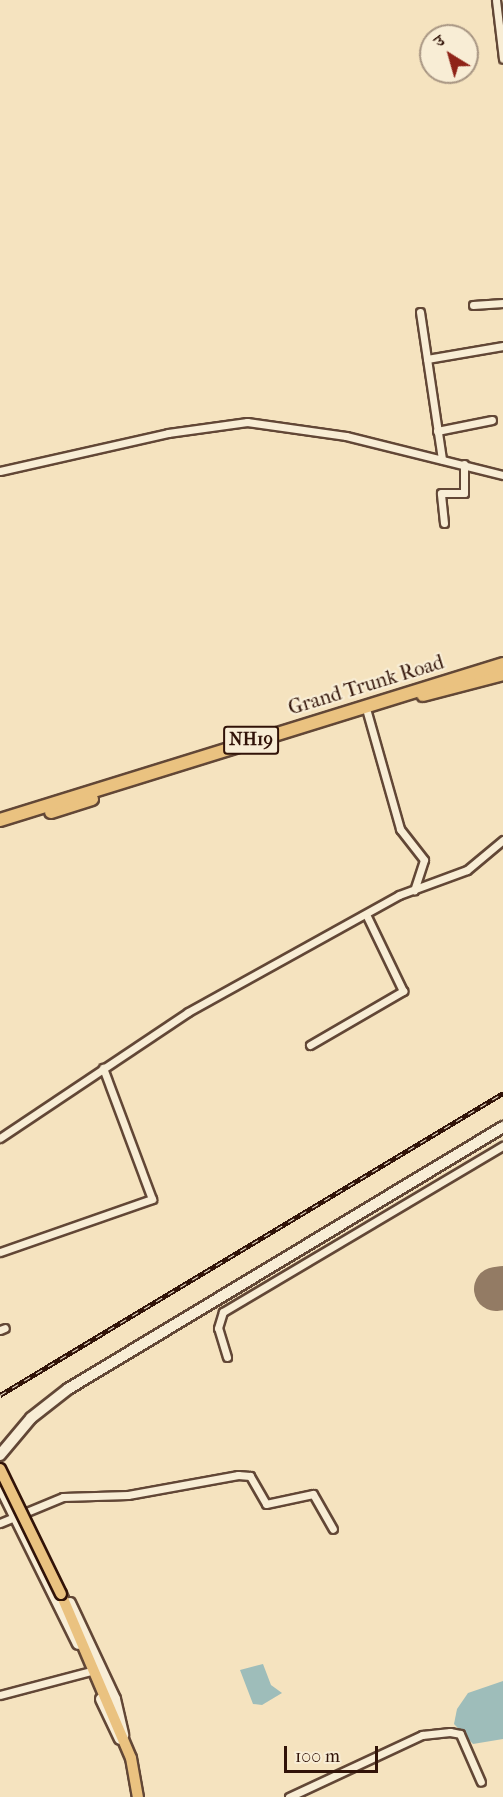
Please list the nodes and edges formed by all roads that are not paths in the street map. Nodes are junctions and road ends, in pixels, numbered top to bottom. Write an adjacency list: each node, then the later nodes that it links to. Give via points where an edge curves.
1 (496, 0): 2 (street)
2 (503, 59)
3 (503, 303): 4 (street)
4 (473, 305)
5 (420, 312): 7 (street)
6 (503, 346): 7 (street)
7 (427, 360): 9 (street)
8 (492, 420): 9 (street)
9 (437, 431): 10 (street)
10 (441, 459): 11 (street); 12 (street, via 346,436 247,422 168,433)
11 (464, 464): 13 (street); 14 (street, via 464,493 441,493)
12 (0, 471)
13 (503, 475)
14 (444, 523)
15 (503, 664): 18 (highway, Grand Trunk Road / NH19)
16 (503, 674): 17 (highway, Grand Trunk Road / NH19)
17 (366, 712): 19 (highway, Grand Trunk Road / NH19); 21 (street, via 402,835 424,860)
18 (0, 820)
19 (0, 828)
20 (503, 840): 21 (street, via 466,870)
21 (414, 890): 22 (street)
22 (366, 914): 23 (street, via 403,991); 24 (street, via 188,1012)
23 (310, 1045)
24 (103, 1068): 26 (street); 28 (street, via 152,1199)
25 (503, 1127): 30 (main road, via 68,1389 31,1418)
26 (0, 1138)
27 (503, 1146): 29 (street, via 223,1312 218,1328)
28 (0, 1252)
29 (227, 1357)
30 (1, 1454): 33 (main road)
31 (0, 1469): 38 (main road, bridge, via 61,1594)
32 (0, 1486): 33 (main road)
33 (19, 1514): 34 (street); 35 (street, via 63,1497 128,1495 238,1475 250,1476 266,1504 313,1494); 36 (main road); 38 (main road, via 111,1691)
34 (0, 1522)
35 (333, 1528)
36 (91, 1671): 37 (street); 38 (main road, via 111,1727)
37 (0, 1695)
38 (123, 1740): 40 (main road)
39 (481, 1782): 41 (street, via 460,1734 450,1732 422,1735)
40 (138, 1797)
41 (290, 1797)

